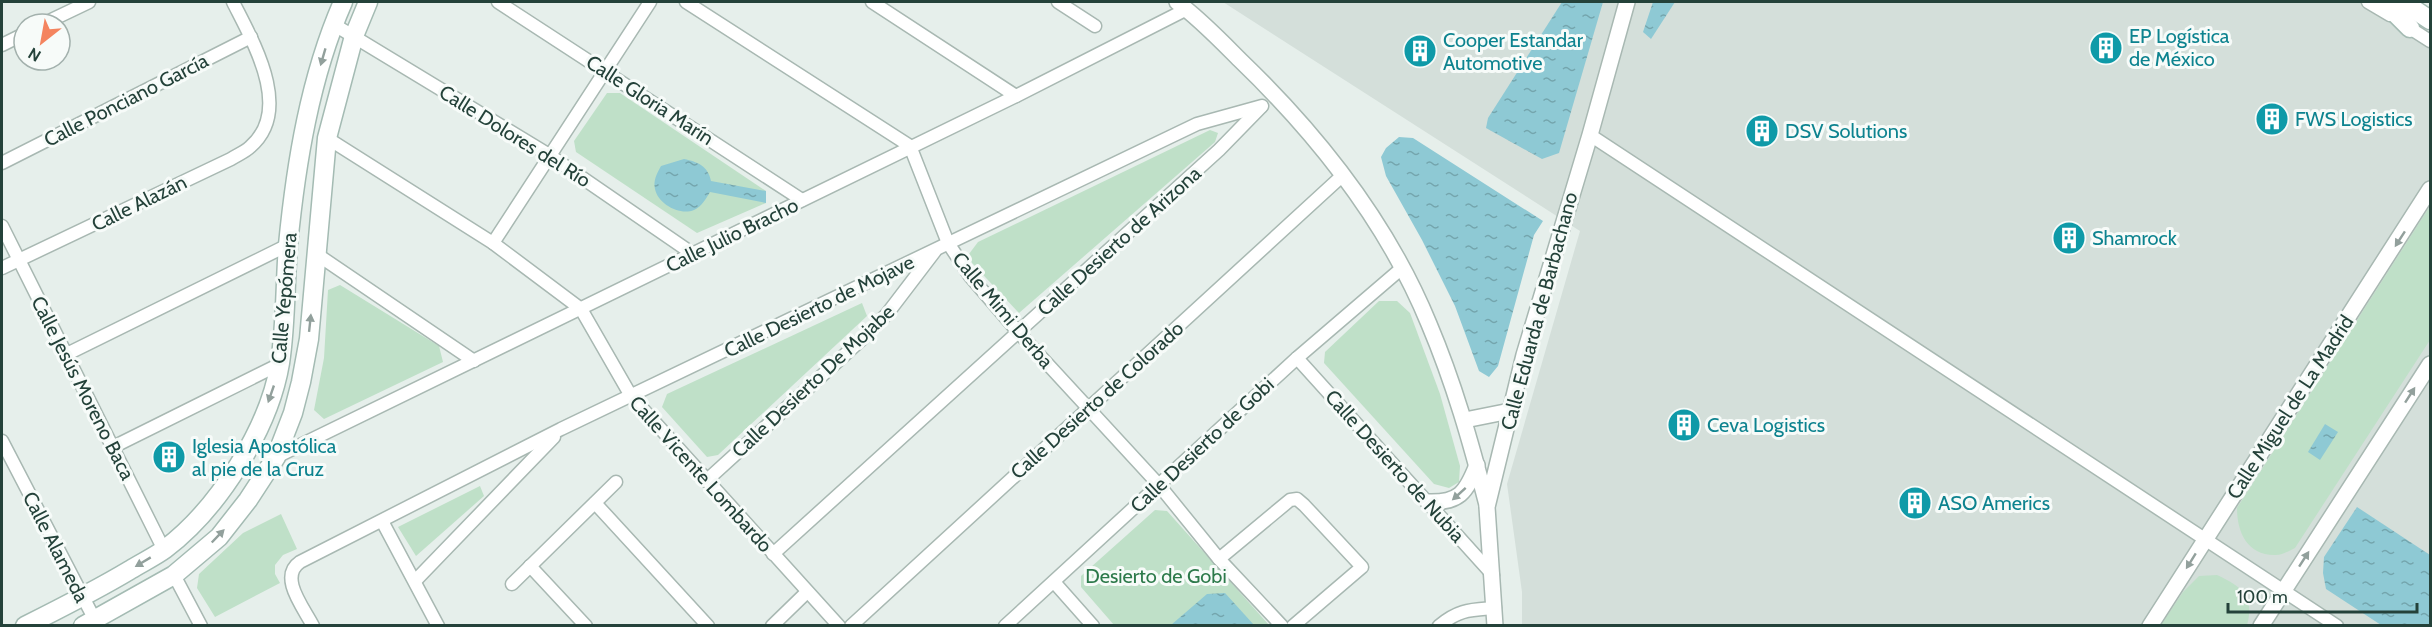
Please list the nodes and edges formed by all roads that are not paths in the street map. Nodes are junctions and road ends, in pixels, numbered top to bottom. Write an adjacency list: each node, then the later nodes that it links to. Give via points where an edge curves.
1 (89, 2): 15 (street)
2 (233, 2): 21 (street)
3 (342, 2): 17 (main road, Calle Yepómera)
4 (368, 2): 20 (main road, Calle Yepómera)
5 (498, 2): 23 (street, Calle Gloria Marín)
6 (650, 2): 23 (street)
7 (687, 2): 29 (street)
8 (872, 2): 25 (street)
9 (1058, 2): 18 (street)
10 (1627, 2): 27 (street, Calle Eduarda de Barbachano)
11 (2368, 2): 19 (street)
12 (2384, 2): 19 (main road)
13 (2403, 2): 16 (main road)
14 (1182, 5): 24 (street); 25 (street, Calle Julio Bracho)
15 (68, 12)
16 (2430, 20)
17 (333, 24): 20 (street, Calle Dolores del Río); 37 (main road, Calle Yepómera, one-way to 37, via 306,123)
18 (1095, 26)
19 (2410, 28): 22 (street)
20 (354, 36): 28 (main road, Calle Yepómera); 30 (street, Calle Dolores del Río)
21 (251, 37): 31 (street, Calle Ponciano García); 41 (street, Calle Alazán, via 270,90 265,124 250,147)
22 (2430, 41)
23 (606, 71): 30 (street); 34 (street, Calle Gloria Marín)
24 (1274, 93): 26 (street, Calle Desierto de Arizona); 32 (street)
25 (1016, 96): 29 (street, Calle Julio Bracho)
26 (1262, 106): 38 (street, Calle Desierto de Mojave, via 1197,124); 45 (street, Calle Desierto de Arizona)
27 (1590, 135): 53 (street, Calle Eduarda de Barbachano); 67 (street)
28 (327, 138): 36 (street); 39 (main road, Calle Yepómera)
29 (910, 147): 34 (street, Calle Julio Bracho); 38 (street, Calle Mimi Derba)
30 (549, 155): 36 (street); 40 (street, Calle Dolores del Río)
31 (2, 163)
32 (1343, 175): 43 (street); 52 (street, Calle Desierto de Colorado)
33 (2430, 189): 67 (street, Calle Miguel de La Madrid, one-way to 67)
34 (802, 200): 40 (street, Calle Julio Bracho)
35 (2, 226): 41 (street, Calle Jesús Moreno Baca)
36 (493, 243): 44 (street)
37 (288, 245): 46 (street); 50 (main road, Calle Yepómera)
38 (943, 246): 45 (street, Calle Mimi Derba); 51 (street, Calle Desierto de Mojave); 60 (street, Calle Desierto De Mojabe, via 861,340)
39 (315, 253): 48 (street); 58 (main road, Calle Yepómera, one-way to 39, via 302,382)
40 (693, 254): 44 (street, Calle Julio Bracho)
41 (19, 261): 42 (street, Calle Alazán); 46 (street, Calle Jesús Moreno Baca)
42 (2, 268)
43 (1402, 268): 47 (street, Calle Desierto de Gobi); 54 (street, via 1428,322)
44 (581, 309): 48 (street, Calle Julio Bracho); 51 (street, Calle Vicente Lombardo)
45 (1019, 333): 52 (street, Calle Mimi Derba); 69 (street, Calle Desierto de Arizona)
46 (67, 354): 57 (street, Calle Jesús Moreno Baca)
47 (1297, 358): 62 (street, Calle Desierto de Gobi); 63 (street, Calle Desierto de Nubia)
48 (474, 361): 58 (street, Calle Julio Bracho)
49 (2430, 363): 77 (street, one-way to 49)
50 (280, 364): 57 (street); 68 (main road, Calle Yepómera, one-way to 68, via 262,418 245,453 202,514)
51 (631, 396): 55 (street, Calle Desierto de Mojave); 60 (street, Calle Vicente Lombardo)
52 (1088, 407): 62 (street, Calle Mimi Derba); 90 (street, Calle Desierto de Colorado)
53 (1510, 411): 54 (street); 65 (street, Calle Eduarda de Barbachano)
54 (1465, 420): 59 (street)
55 (561, 429): 66 (street, Calle Desierto de Mojave); 74 (street)
56 (2, 441): 79 (street, Calle Alameda)
57 (113, 447): 68 (street, Calle Jesús Moreno Baca)
58 (276, 457): 72 (main road, Calle Yepómera, one-way to 58, via 219,537)
59 (1477, 465): 63 (street, one-way to 63, via 1470,483 1457,497 1443,503); 65 (street)
60 (706, 481): 69 (street, Calle Vicente Lombardo)
61 (616, 482): 64 (street)
62 (1159, 485): 70 (street, Calle Mimi Derba); 75 (street, Calle Desierto de Gobi)
63 (1428, 502): 73 (street, Calle Desierto de Nubia)
64 (595, 504): 71 (street); 87 (street)
65 (1487, 507): 73 (street, Calle Eduarda de Barbachano)
66 (382, 521): 74 (street); 84 (street, via 300,562 291,572 294,590)
67 (2205, 539): 77 (street); 97 (street, Calle Miguel de La Madrid, one-way to 97)
68 (164, 550): 79 (main road, Calle Yepómera, one-way to 79)
69 (773, 554): 78 (street, Calle Vicente Lombardo)
70 (1219, 559): 93 (street, Calle Mimi Derba); 94 (street, via 1290,500 1297,499 1304,505 1362,567)
71 (530, 566): 76 (street); 86 (street)
72 (174, 575): 81 (main road, Calle Yepómera); 83 (street)
73 (1493, 575): 80 (street, Calle Eduarda de Barbachano)
74 (415, 581): 85 (street)
75 (1054, 582): 91 (street, Calle Desierto de Gobi); 92 (street)
76 (512, 584)
77 (2284, 590): 98 (street); 99 (street)
78 (807, 592): 88 (street); 89 (street, Calle Vicente Lombardo)
79 (82, 598): 81 (street, Calle Alameda); 82 (main road, Calle Yepómera)
80 (1496, 608): 95 (street, via 1460,611); 96 (street, Calle Eduarda de Barbachano)
81 (92, 624)
82 (25, 626)
83 (201, 626)
84 (313, 626)
85 (438, 626)
86 (585, 626)
87 (708, 626)
88 (771, 626)
89 (839, 626)
90 (851, 626)
91 (1005, 626)
92 (1093, 626)
93 (1282, 626)
94 (1293, 626)
95 (1439, 626)
96 (1495, 626)
97 (2150, 626)
98 (2261, 626)
99 (2337, 626)

